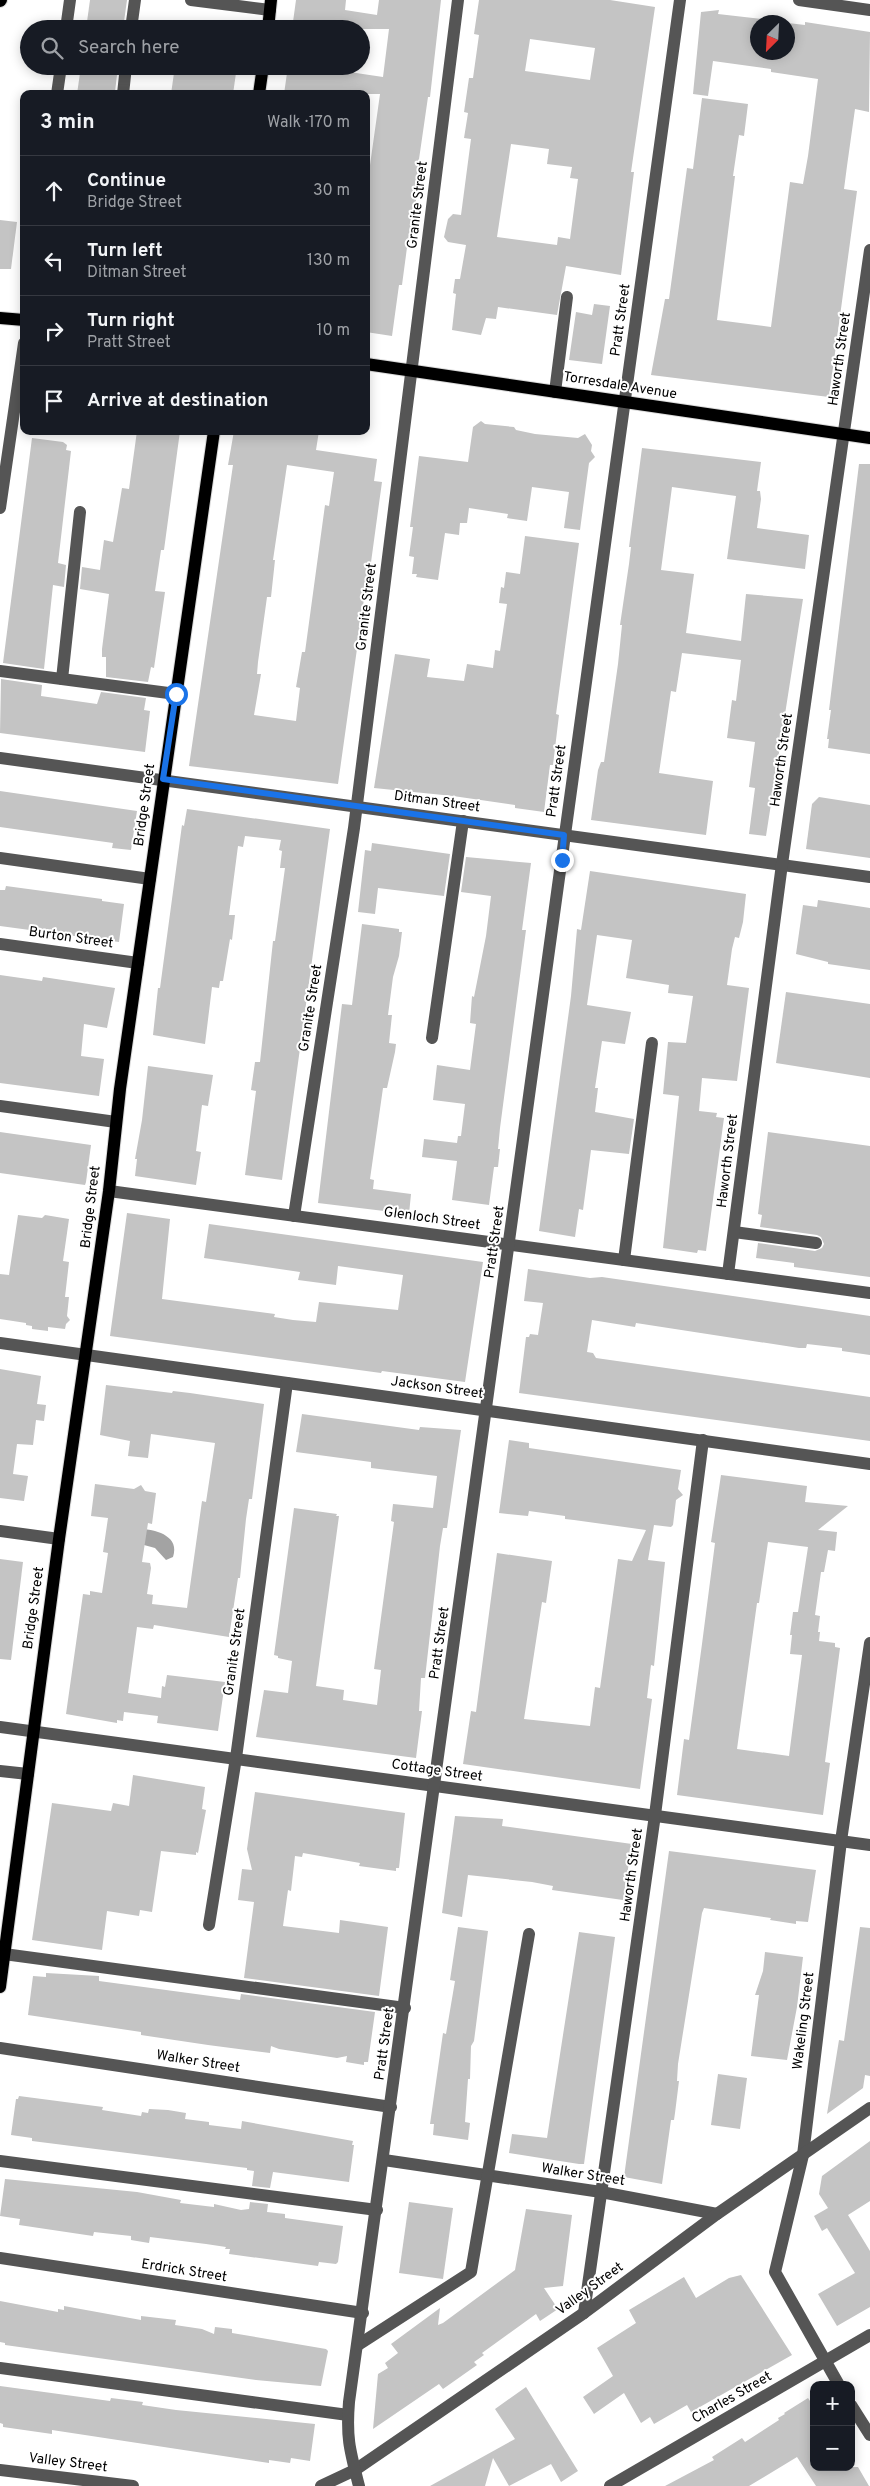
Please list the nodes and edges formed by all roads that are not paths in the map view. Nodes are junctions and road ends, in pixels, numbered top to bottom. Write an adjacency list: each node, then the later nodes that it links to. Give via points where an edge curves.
1 (70, 0): 9 (street)
2 (135, 0): 10 (street)
3 (190, 0): 7 (street)
4 (458, 0): 24 (street, Granite Street)
5 (680, 0): 26 (street, Pratt Street)
6 (799, 0): 8 (street)
7 (271, 5): 11 (main road)
8 (870, 10)
9 (67, 20)
10 (132, 20)
11 (269, 20)
12 (60, 75): 15 (street)
13 (125, 75): 16 (street)
14 (262, 75): 17 (main road)
15 (58, 90)
16 (123, 90)
17 (260, 90)
18 (870, 250): 29 (street, Haworth Street)
19 (566, 297): 25 (street)
20 (0, 318): 21 (main road)
21 (20, 320)
22 (20, 362): 27 (street)
23 (370, 365): 24 (main road, Torresdale Avenue)
24 (412, 370): 25 (main road, Torresdale Avenue); 38 (street, Granite Street)
25 (554, 392): 26 (main road, Torresdale Avenue)
26 (625, 402): 29 (main road, Torresdale Avenue); 40 (street, Pratt Street)
27 (6, 429): 31 (street)
28 (213, 435): 35 (main road, Bridge Street)
29 (845, 435): 30 (main road, Torresdale Avenue); 42 (street, Haworth Street)
30 (870, 438)
31 (0, 508)
32 (80, 512): 34 (street)
33 (0, 671): 34 (street)
34 (62, 679): 35 (street)
35 (176, 694): 37 (main road, Bridge Street)
36 (0, 758): 37 (street, Ditman Street)
37 (163, 779): 38 (street, Ditman Street); 44 (main road, Bridge Street)
38 (355, 806): 39 (street, Ditman Street); 52 (street, Granite Street)
39 (463, 821): 40 (street, Ditman Street); 47 (street)
40 (564, 835): 42 (street, Ditman Street); 55 (street, Pratt Street)
41 (0, 858): 44 (street)
42 (782, 864): 43 (street, Ditman Street); 53 (street, Haworth Street)
43 (870, 877)
44 (150, 879): 46 (main road, Bridge Street)
45 (0, 944): 46 (street, Burton Street)
46 (138, 963): 50 (main road, Bridge Street)
47 (432, 1038)
48 (652, 1043): 56 (street)
49 (0, 1106): 50 (street)
50 (116, 1122): 51 (main road, Bridge Street)
51 (109, 1191): 52 (street, Glenloch Street); 60 (main road, Bridge Street)
52 (294, 1216): 55 (street, Glenloch Street)
53 (734, 1232): 54 (street); 57 (street, Haworth Street)
54 (816, 1243)
55 (510, 1245): 56 (street, Glenloch Street); 62 (street, Pratt Street)
56 (624, 1260): 57 (street, Glenloch Street)
57 (728, 1274): 58 (street, Glenloch Street)
58 (870, 1293)
59 (0, 1343): 60 (street, Jackson Street)
60 (86, 1355): 61 (street, Jackson Street); 66 (main road, Bridge Street)
61 (287, 1383): 62 (street, Jackson Street); 70 (street, Granite Street)
62 (487, 1410): 63 (street, Jackson Street); 73 (street, Pratt Street)
63 (703, 1440): 64 (street, Jackson Street); 74 (street, Haworth Street)
64 (870, 1464)
65 (0, 1530): 66 (street)
66 (59, 1538): 69 (main road, Bridge Street)
67 (870, 1643): 75 (street, Wakeling Street)
68 (0, 1728): 69 (street, Cottage Street)
69 (33, 1732): 70 (street, Cottage Street); 72 (main road, Bridge Street)
70 (236, 1758): 73 (street, Cottage Street); 77 (street, Granite Street)
71 (0, 1771): 72 (street)
72 (28, 1774): 79 (main road, Bridge Street)
73 (435, 1786): 74 (street, Cottage Street); 81 (street, Pratt Street)
74 (655, 1815): 75 (street, Cottage Street); 89 (street, Haworth Street)
75 (841, 1841): 76 (street, Cottage Street); 85 (street, Wakeling Street)
76 (870, 1845)
77 (209, 1925)
78 (529, 1934): 88 (street)
79 (4, 1954): 80 (main road, Bridge Street); 81 (street)
80 (0, 1987)
81 (405, 2008): 83 (street, Pratt Street)
82 (0, 2048): 83 (street, Walker Street)
83 (391, 2107): 86 (street, Pratt Street)
84 (870, 2108): 85 (street, Valley Street)
85 (803, 2155): 91 (street, Valley Street); 97 (street, Wakeling Street, via 775,2272)
86 (384, 2160): 88 (street, Walker Street); 90 (street, Pratt Street)
87 (0, 2161): 90 (street)
88 (488, 2175): 89 (street, Walker Street); 96 (street, via 471,2272)
89 (601, 2192): 91 (street, Walker Street); 94 (street, Haworth Street)
90 (377, 2210): 93 (street, Pratt Street)
91 (717, 2214): 94 (street, Valley Street)
92 (0, 2258): 93 (street, Erdrick Street)
93 (363, 2313): 96 (street, Pratt Street)
94 (584, 2313): 104 (street, Valley Street)
95 (870, 2335): 97 (street, Charles Street)
96 (358, 2345): 101 (street, Pratt Street)
97 (824, 2362): 99 (street, Wakeling Street); 108 (street, Charles Street)
98 (0, 2368): 101 (street)
99 (836, 2381)
100 (855, 2412): 102 (street)
101 (348, 2415): 104 (street, Pratt Street, via 347,2432)
102 (870, 2436)
103 (0, 2470): 105 (street, Valley Street)
104 (355, 2470): 106 (street, Valley Street); 107 (street, Pratt Street)
105 (133, 2486)
106 (321, 2486)
107 (359, 2486)
108 (610, 2486)

